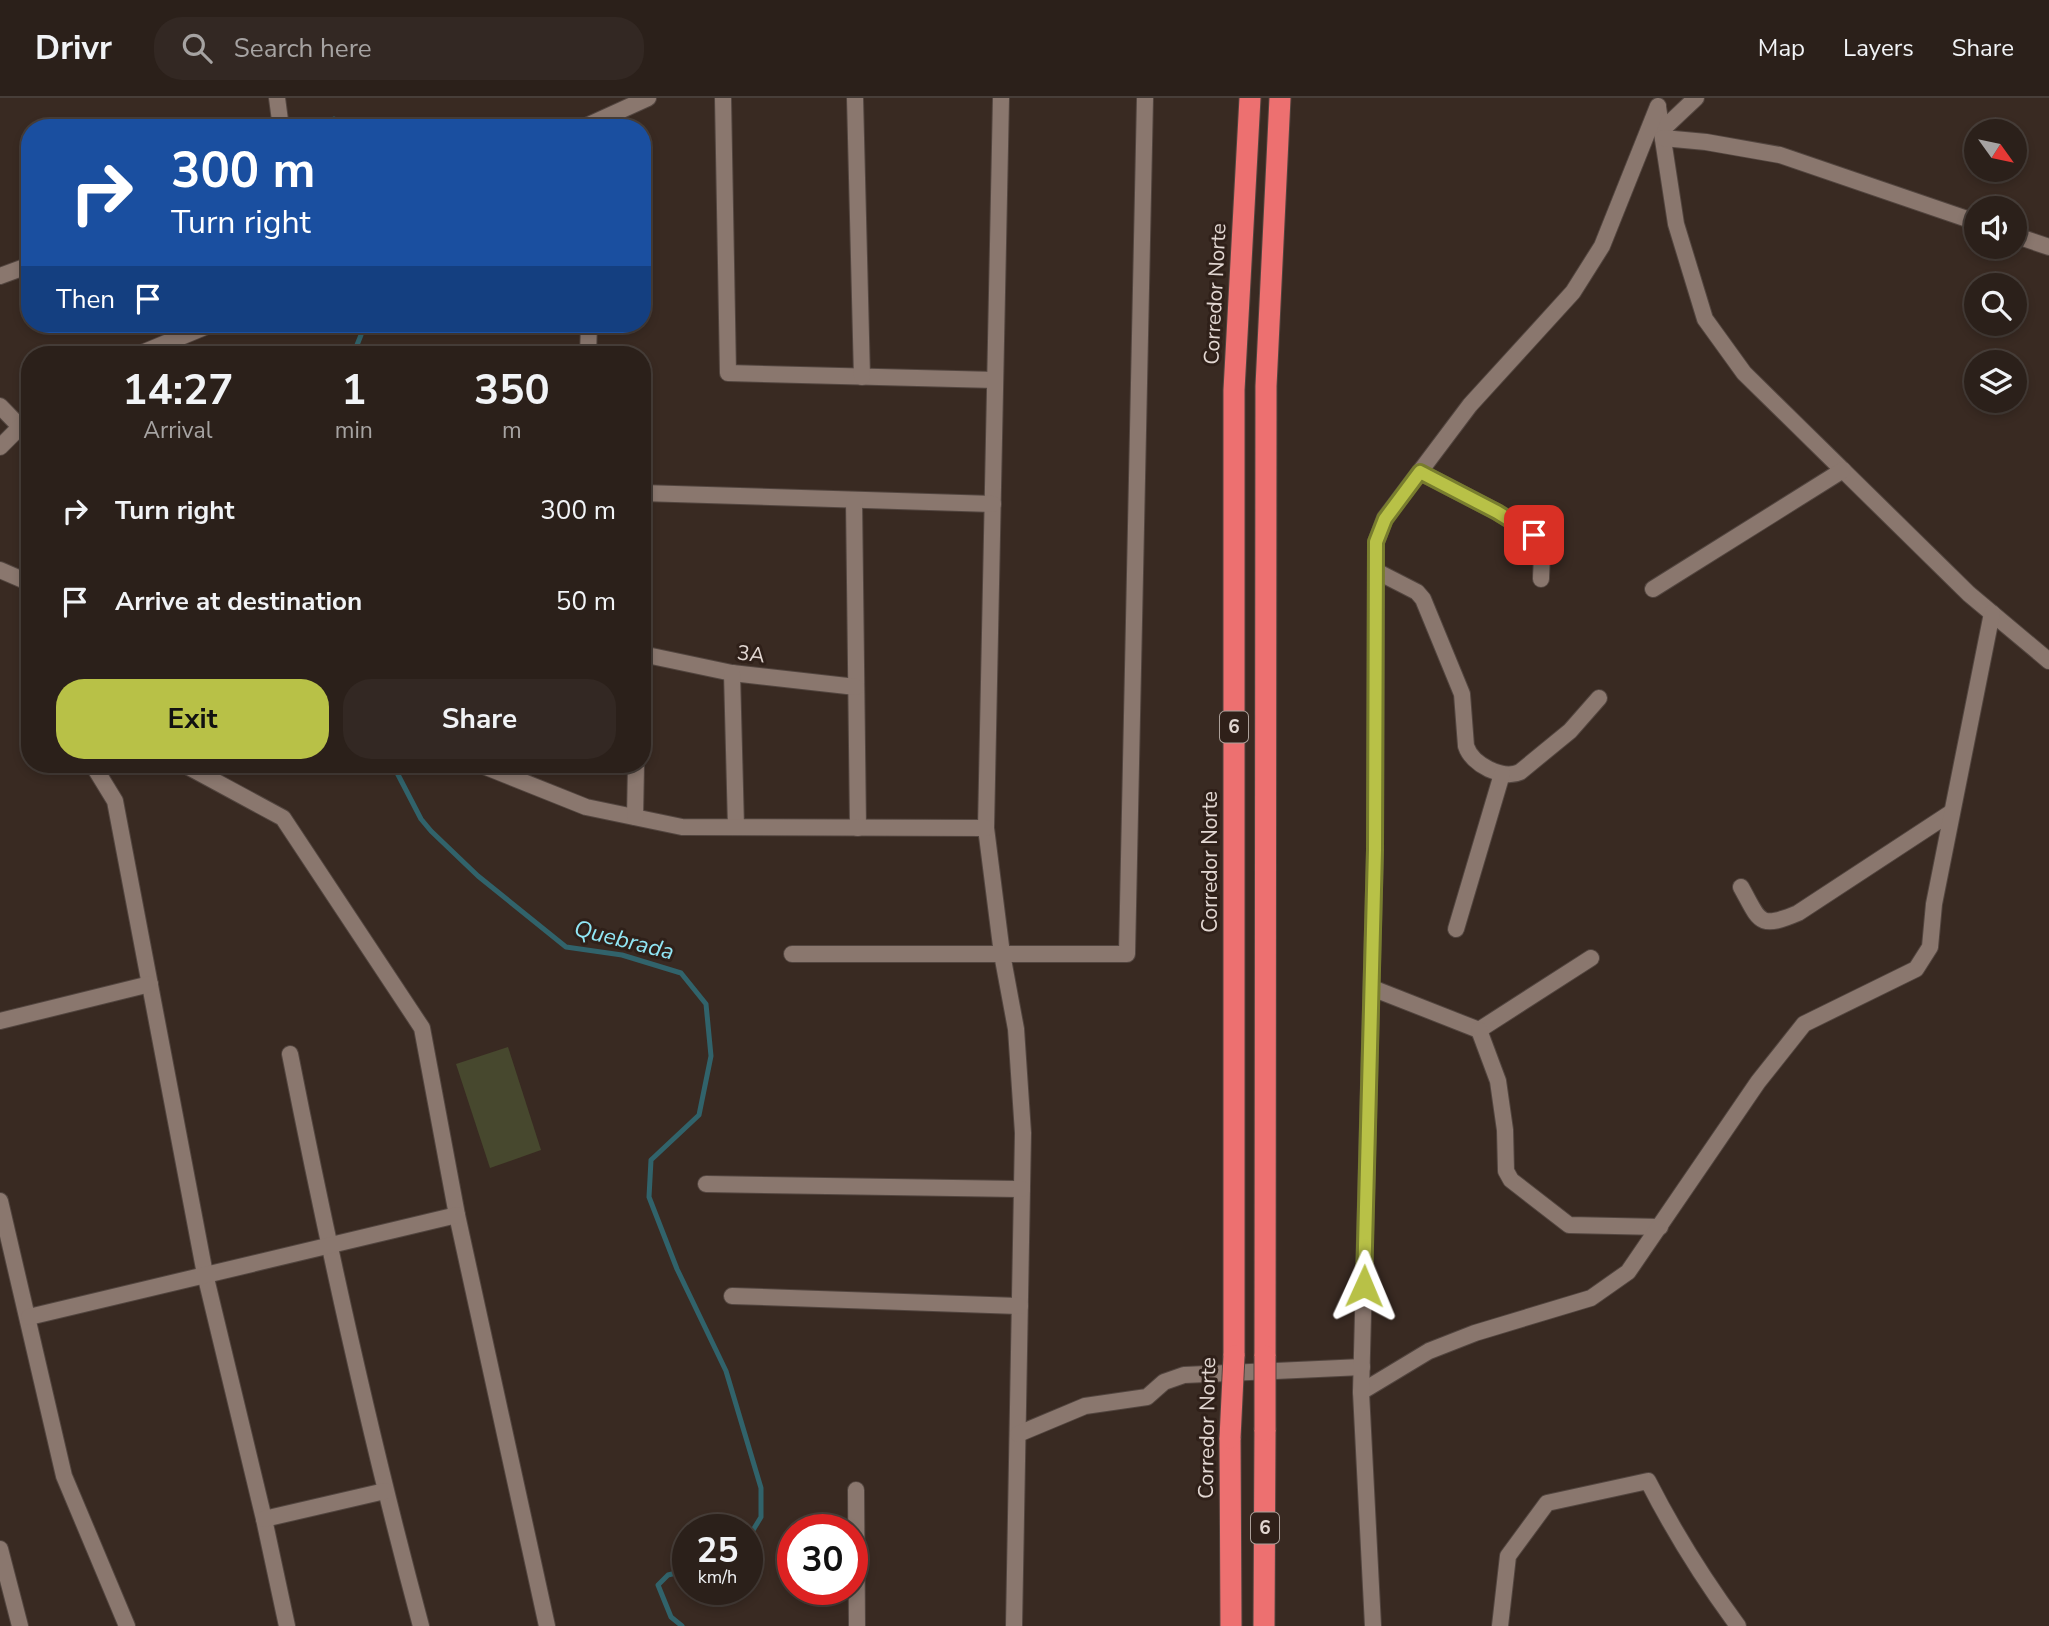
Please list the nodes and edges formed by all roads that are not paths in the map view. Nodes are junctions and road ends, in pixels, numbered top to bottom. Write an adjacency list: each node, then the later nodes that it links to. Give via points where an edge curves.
1 (277, 98): 11 (street)
2 (648, 98): 12 (street)
3 (723, 98): 21 (street, via 728,373)
4 (855, 98): 21 (street)
5 (1001, 98): 22 (street)
6 (1145, 98): 56 (street, via 1127,954)
7 (1250, 98): 87 (highway, Corredor Norte / 6, bridge, via 1234,390)
8 (1280, 98): 88 (highway, 6, bridge, via 1266,386)
9 (1696, 98): 13 (street)
10 (1657, 102): 13 (street); 28 (street, via 1602,246 1573,292 1470,405)
11 (280, 119)
12 (605, 119)
13 (1662, 134): 14 (street, via 1780,155); 27 (street, via 1676,224 1705,319 1744,373)
14 (1964, 218)
15 (2027, 239): 16 (street)
16 (2049, 247)
17 (21, 268): 18 (street)
18 (0, 276)
19 (190, 333): 20 (street)
20 (158, 346)
21 (862, 377): 22 (street)
22 (995, 380): 31 (street)
23 (0, 406): 24 (street)
24 (21, 423)
25 (21, 431): 26 (street)
26 (0, 447)
27 (1843, 470): 36 (street); 37 (street)
28 (1420, 472): 33 (street, via 1385,519 1376,542); 35 (street, via 1534,535 1541,548)
29 (651, 494): 30 (street)
30 (854, 500): 31 (street); 41 (street)
31 (993, 504): 52 (street)
32 (0, 570): 34 (street)
33 (1376, 571): 47 (street, via 1423,599 1462,694 1468,754); 59 (street)
34 (21, 579)
35 (1541, 579)
36 (1653, 589)
37 (1992, 613): 39 (street); 48 (street)
38 (651, 656): 40 (street, 3A)
39 (2049, 661)
40 (732, 673): 41 (street, 3A); 50 (street)
41 (856, 687): 51 (street)
42 (1600, 698): 47 (street, via 1520,772)
43 (98, 773): 58 (street, via 116,801)
44 (200, 773): 66 (street, via 283,818 422,1028)
45 (501, 773): 49 (street, via 586,807)
46 (636, 773): 49 (street)
47 (1502, 774): 54 (street)
48 (1952, 811): 53 (street, via 1798,913 1774,923 1763,922); 67 (street, via 1930,947 1916,969 1804,1024 1758,1082)
49 (635, 817): 50 (street, via 682,827)
50 (736, 827): 51 (street)
51 (858, 828): 52 (street)
52 (986, 828): 56 (street)
53 (1741, 887)
54 (1456, 929)
55 (792, 954): 56 (street)
56 (1002, 954): 64 (street, via 1016,1029)
57 (1591, 958): 61 (street)
58 (150, 984): 60 (street); 69 (street)
59 (1372, 988): 61 (street); 73 (street)
60 (0, 1021)
61 (1479, 1030): 67 (street, via 1498,1081 1506,1171 1511,1180 1569,1225)
62 (290, 1054): 68 (street)
63 (706, 1184): 64 (street)
64 (1022, 1189): 71 (street)
65 (0, 1201): 72 (street)
66 (457, 1215): 68 (street); 84 (street)
67 (1660, 1227): 74 (street, via 1628,1272 1591,1298 1429,1351)
68 (328, 1246): 69 (street); 77 (street)
69 (205, 1274): 72 (street); 78 (street)
70 (732, 1296): 71 (street)
71 (1020, 1306): 75 (street)
72 (29, 1317): 81 (street, via 64,1476)
73 (1362, 1367): 74 (street); 75 (street, via 1184,1375 1164,1382 1147,1397 1085,1406)
74 (1361, 1392): 89 (street)
75 (1018, 1434): 86 (street)
76 (856, 1490): 85 (street)
77 (385, 1491): 78 (street); 83 (street)
78 (264, 1519): 82 (street)
79 (0, 1549): 80 (street)
80 (20, 1626)
81 (127, 1626)
82 (287, 1626)
83 (421, 1626)
84 (547, 1626)
85 (857, 1626)
86 (1014, 1626)
87 (1231, 1626)
88 (1264, 1626)
89 (1373, 1626)
90 (1500, 1626): 91 (street, via 1508,1556 1547,1503 1648,1481 1668,1521)
91 (1738, 1626)

